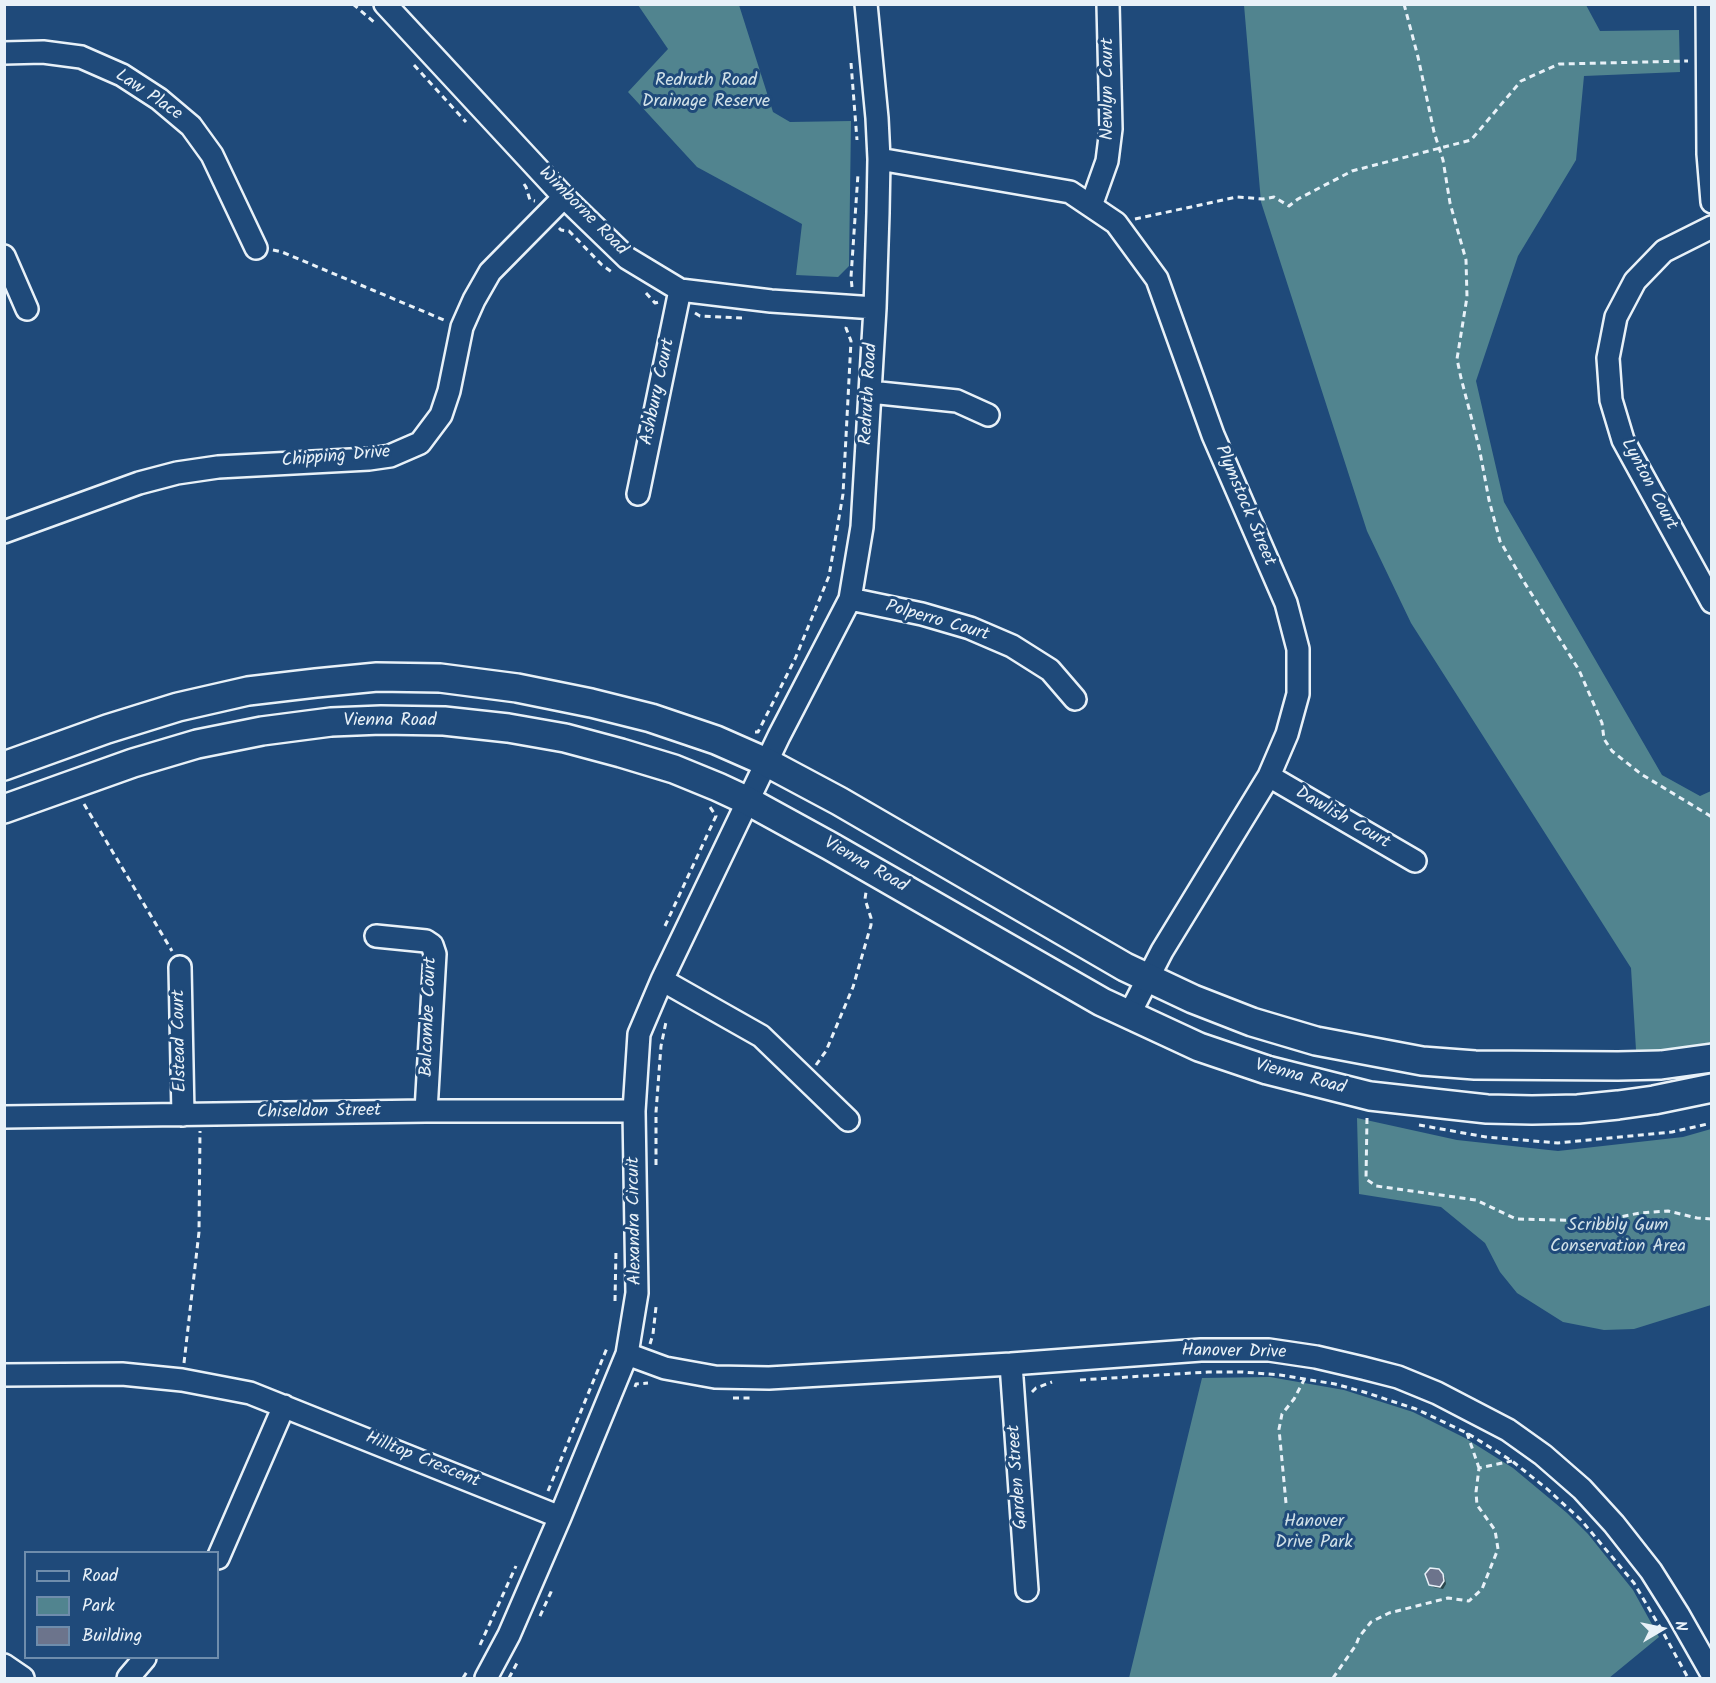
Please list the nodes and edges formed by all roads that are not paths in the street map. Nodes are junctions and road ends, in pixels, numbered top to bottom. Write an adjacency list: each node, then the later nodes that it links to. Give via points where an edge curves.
1 (385, 4): 7 (street, Wimborne Road)
2 (866, 4): 6 (street, Redruth Road)
3 (1108, 4): 9 (street, Newlyn Court, via 1111,129 1107,161)
4 (1707, 4): 8 (street)
5 (4, 53): 11 (street, Law Place, via 43,52 81,57 122,75 159,99 191,126 212,155)
6 (879, 159): 9 (street, Plymstock Street, via 1070,192); 14 (street, Redruth Road)
7 (564, 197): 13 (street, Wimborne Road, via 627,258); 19 (street, Chipping Drive, via 490,272 462,327 441,415 420,443 390,456 369,459 218,467 177,473)
8 (1712, 202)
9 (1091, 206): 25 (street, Plymstock Street, via 1116,223 1157,279 1213,435 1286,603 1298,649 1298,694)
10 (1712, 227): 21 (street, Lynton Court, via 1664,251 1635,281 1616,317 1608,358 1611,399 1623,440)
11 (256, 248)
12 (4, 256): 15 (street)
13 (680, 290): 14 (street, Wimborne Road); 18 (street, Ashbury Court)
14 (865, 308): 16 (street, Redruth Road)
15 (27, 309)
16 (870, 392): 17 (street, via 957,401); 20 (street, Redruth Road, via 862,526)
17 (988, 415)
18 (638, 494)
19 (4, 532)
20 (850, 599): 22 (street, Polperro Court, via 922,614 1012,646 1050,670); 23 (street, Redruth Road)
21 (1712, 602)
22 (1075, 699)
23 (766, 762): 24 (main road, via 651,718 591,703 440,678 377,677 248,691 177,707); 26 (street, Alexandra Circuit); 31 (main road)
24 (4, 766)
25 (1269, 776): 28 (street, Dawlish Court); 31 (street, Plymstock Street)
26 (748, 801): 27 (main road, Vienna Road, via 674,769 565,738 508,728 381,720 331,722 197,744); 32 (street, Alexandra Circuit); 33 (main road, Vienna Road)
27 (4, 809)
28 (1415, 861)
29 (376, 936): 36 (street, Balcombe Court, via 426,941 435,954)
30 (180, 967): 38 (street, Elstead Court)
31 (1149, 978): 33 (street, Plymstock Street); 34 (main road, via 1251,1022 1316,1041 1422,1061 1618,1066)
32 (662, 980): 37 (street, Alexandra Circuit, via 639,1034); 40 (street, via 761,1036)
33 (1129, 1015): 35 (main road, Vienna Road, via 1199,1047 1267,1070 1391,1099 1487,1109 1578,1109)
34 (1712, 1058)
35 (1712, 1088)
36 (426, 1111): 37 (street, Chiseldon Street); 38 (street, Chiseldon Street)
37 (634, 1111): 41 (street, Alexandra Circuit, via 638,1293)
38 (192, 1115): 39 (street, Chiseldon Street)
39 (4, 1117)
40 (848, 1120)
41 (627, 1354): 42 (street, Hanover Drive, via 665,1368 715,1377 769,1378); 45 (street, Alexandra Circuit)
42 (1011, 1364): 47 (street, Garden Street); 51 (street, Hanover Drive, via 1201,1350 1269,1350 1363,1368 1437,1393 1508,1430 1582,1489 1651,1571)
43 (4, 1375): 44 (street, Hilltop Crescent, via 123,1374 182,1380 250,1394)
44 (284, 1406): 45 (street, Hilltop Crescent); 46 (street)
45 (550, 1513): 50 (street, Alexandra Circuit, via 509,1635)
46 (219, 1556)
47 (1027, 1590)
48 (144, 1659): 53 (street)
49 (4, 1665): 52 (street)
50 (491, 1674)
51 (1712, 1674)
52 (23, 1678)
53 (128, 1678)

